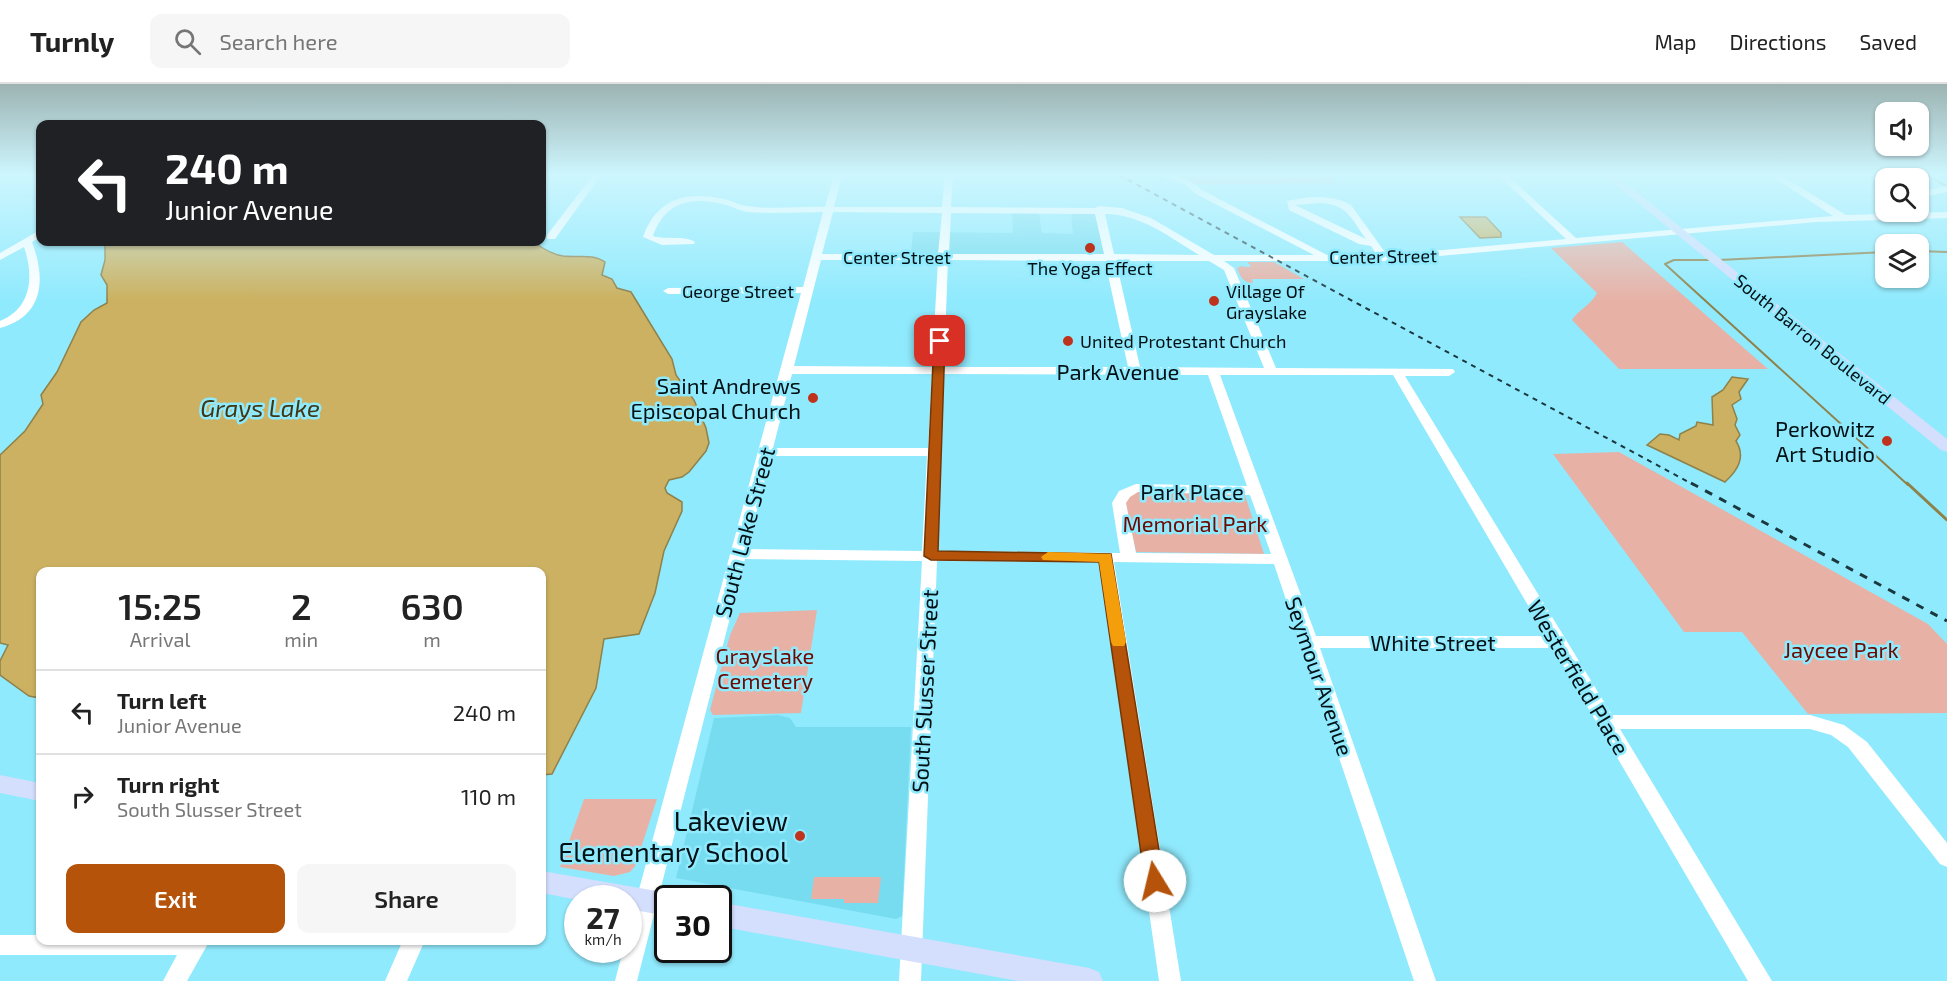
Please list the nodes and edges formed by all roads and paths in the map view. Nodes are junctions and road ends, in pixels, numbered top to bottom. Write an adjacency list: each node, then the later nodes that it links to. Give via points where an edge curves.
1 (566, 217): 15 (street)
2 (659, 217): 18 (street, via 648,237 662,242)
3 (828, 217): 21 (street, South Lake Street)
4 (947, 217): 23 (street, South Slusser Street)
5 (1101, 217): 24 (street)
6 (1143, 217): 26 (street)
7 (1248, 217): 22 (street)
8 (1311, 217): 19 (street)
9 (1355, 217): 19 (street)
10 (1548, 217): 17 (street)
11 (1661, 217): 13 (main road, South Barron Boulevard)
12 (1800, 217): 13 (street, Center Street)
13 (1679, 231): 17 (street, Center Street); 37 (main road, South Barron Boulevard)
14 (36, 235): 16 (street)
15 (551, 237)
16 (27, 241): 20 (street); 29 (street, via 35,265 35,286 27,309)
17 (1574, 241): 25 (street, Center Street)
18 (690, 242)
19 (1375, 244): 25 (street)
20 (0, 257)
21 (817, 257): 23 (street, Center Street); 27 (street, South Lake Street)
22 (1326, 257): 25 (street, Center Street); 26 (street, Center Street)
23 (943, 258): 24 (street, Center Street); 31 (street, South Slusser Street)
24 (1109, 258): 26 (street, Center Street); 32 (street)
25 (1384, 258)
26 (1215, 259): 34 (street, via 1229,268)
27 (808, 290): 28 (street, George Street); 30 (street, South Lake Street)
28 (668, 291)
29 (0, 325)
30 (787, 370): 31 (street, Park Avenue); 38 (street, South Lake Street)
31 (938, 370): 32 (street, Park Avenue); 39 (street, South Slusser Street)
32 (1135, 371): 33 (street, Park Avenue)
33 (1213, 372): 34 (street, Park Avenue); 40 (street, Seymour Avenue)
34 (1272, 372): 35 (street, Park Avenue)
35 (1396, 372): 36 (street, Park Avenue); 47 (street, Westerfield Place)
36 (1449, 372)
37 (1947, 447)
38 (765, 452): 39 (street); 41 (street, South Lake Street)
39 (936, 452): 42 (street, South Slusser Street)
40 (1256, 491): 44 (street, Park Place, via 1136,488 1124,494 1119,503); 45 (street, Seymour Avenue)
41 (738, 554): 42 (street); 53 (street, South Lake Street)
42 (931, 556): 43 (street); 61 (street, South Slusser Street)
43 (1106, 558): 44 (street); 67 (street)
44 (1129, 558): 45 (street)
45 (1280, 559): 46 (street, Seymour Avenue)
46 (1308, 642): 47 (street, White Street); 68 (street, Seymour Avenue)
47 (1558, 642): 48 (street, Westerfield Place)
48 (1606, 722): 51 (street, via 1810,722 1839,729 1860,747); 69 (street, Westerfield Place)
49 (0, 784): 50 (main road)
50 (36, 791)
51 (1947, 858)
52 (546, 883): 54 (main road)
53 (661, 885)
54 (654, 902)
55 (654, 911): 64 (street, South Lake Street)
56 (732, 917): 61 (main road)
57 (0, 945): 58 (street)
58 (36, 945)
59 (196, 945): 62 (street)
60 (412, 945): 63 (street)
61 (912, 949): 65 (street, South Slusser Street); 66 (main road)
62 (174, 981)
63 (396, 981)
64 (626, 981)
65 (910, 981)
66 (1089, 981)
67 (1170, 981)
68 (1425, 981)
69 (1761, 981)

